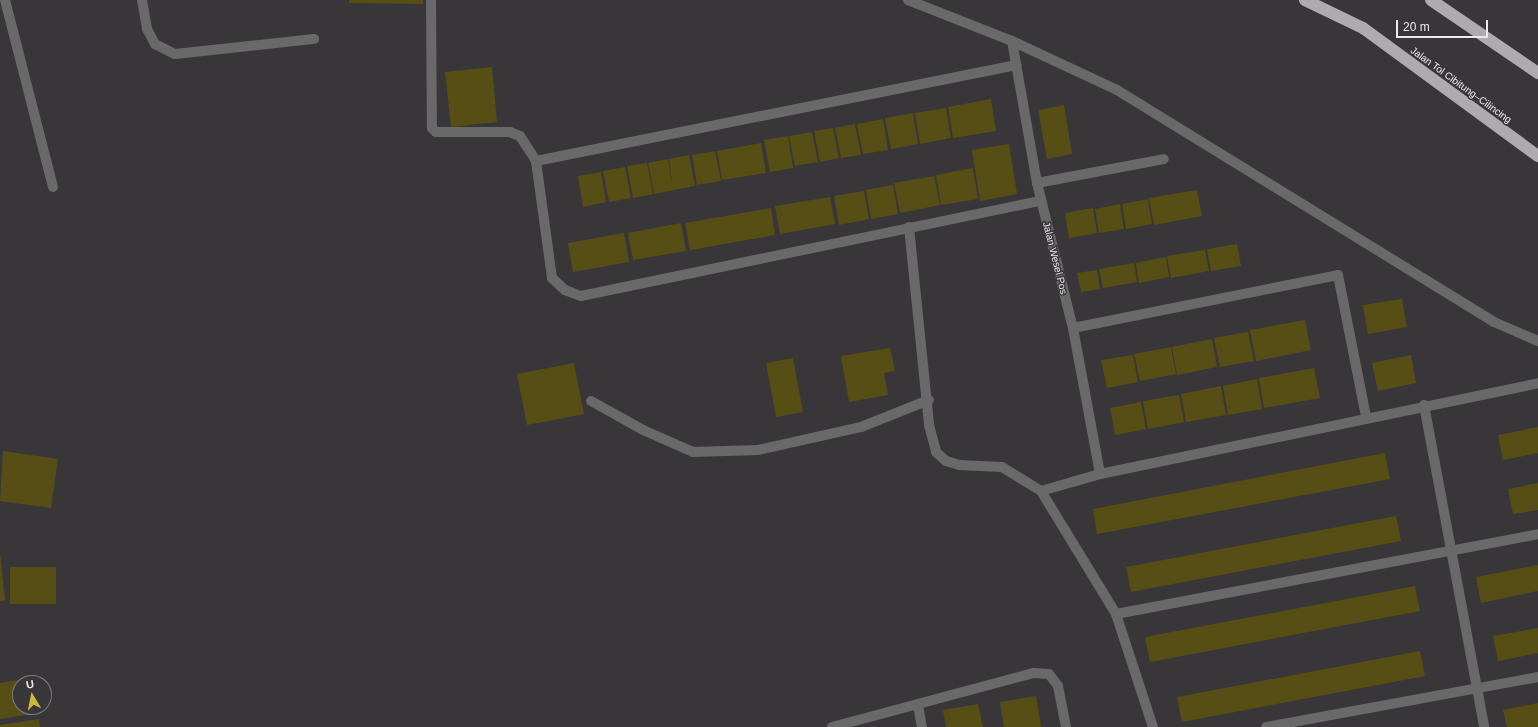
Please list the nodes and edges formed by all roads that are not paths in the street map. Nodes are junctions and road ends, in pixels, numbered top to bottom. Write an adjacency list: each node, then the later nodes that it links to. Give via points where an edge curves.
1 (5, 0): 15 (street)
2 (142, 0): 7 (street, via 147,29 155,44 175,54)
3 (431, 0): 13 (street, via 432,128 436,132 510,132 520,136)
4 (908, 0): 8 (street)
5 (1305, 0): 11 (highway, Jalan Tol Cibitung–Cilincing, via 1363,28)
6 (1431, 0): 10 (highway)
7 (314, 39)
8 (1012, 41): 9 (street, Jalan Wesel Pos); 19 (street, via 1118,90 1494,322)
9 (1016, 65): 13 (street); 14 (street, Jalan Wesel Pos)
10 (1538, 73)
11 (1538, 156)
12 (1164, 159): 14 (street)
13 (536, 161): 17 (street, via 552,278 565,290 581,296)
14 (1036, 183): 16 (street, Jalan Wesel Pos)
15 (53, 187)
16 (1041, 201): 17 (street); 18 (street, Jalan Wesel Pos)
17 (909, 227): 21 (street)
18 (1073, 328): 24 (street, via 1338,275); 25 (street, Jalan Wesel Pos)
19 (1538, 340)
20 (1538, 383): 23 (street)
21 (929, 400): 22 (street, via 861,427 758,450 716,452 693,452 671,444); 26 (street, via 931,439 936,452 946,461 1002,467)
22 (591, 401)
23 (1424, 405): 24 (street); 28 (street)
24 (1366, 417): 25 (street)
25 (1100, 474): 26 (street)
26 (1041, 491): 29 (street)
27 (1538, 534): 28 (street)
28 (1452, 552): 29 (street); 31 (street)
29 (1116, 614): 36 (street)
30 (1538, 677): 31 (street)
31 (1477, 690): 37 (street); 38 (street)
32 (918, 705): 33 (street); 34 (street); 35 (street, via 1034,673 1049,674 1058,686)
33 (832, 727)
34 (922, 727)
35 (1066, 727)
36 (1153, 727)
37 (1266, 727)
38 (1484, 727)

